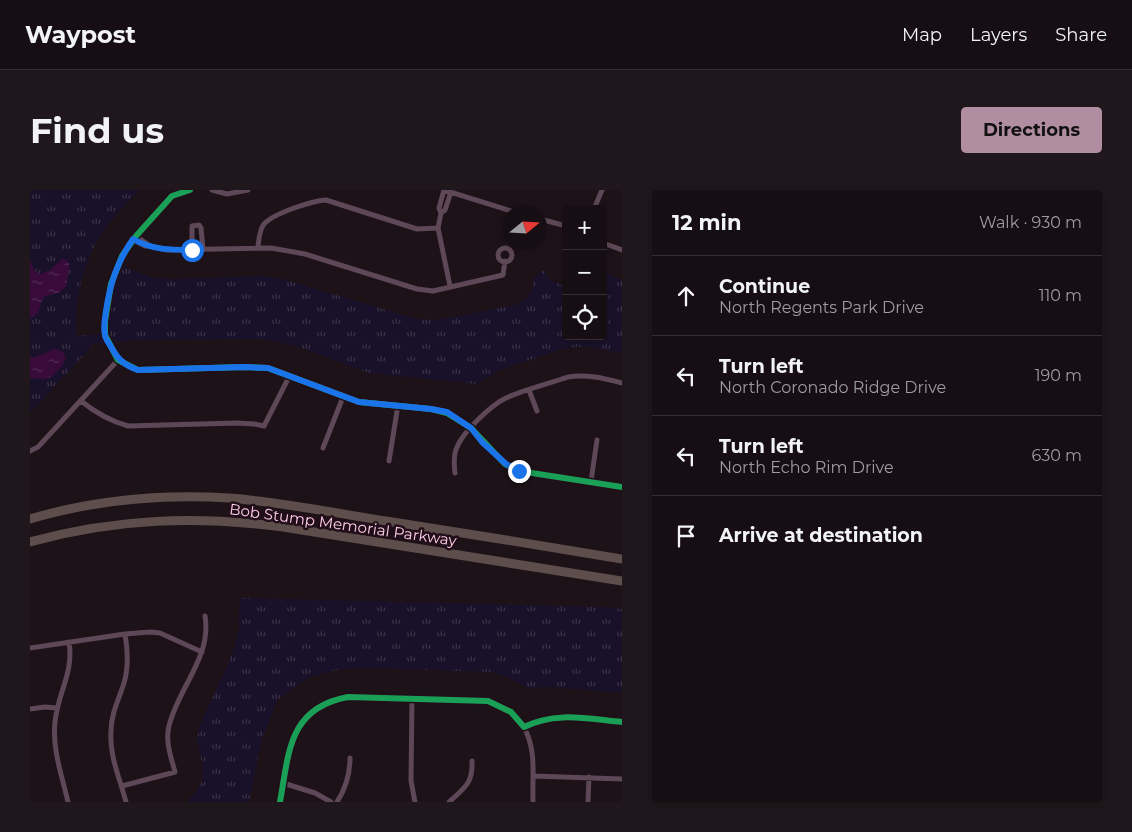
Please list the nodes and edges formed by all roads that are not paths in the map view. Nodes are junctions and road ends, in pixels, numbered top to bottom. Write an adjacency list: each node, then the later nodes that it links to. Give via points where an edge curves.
1 (190, 190): 11 (street, via 172,196)
2 (212, 190): 3 (street, via 227,194)
3 (248, 190)
4 (602, 190): 6 (street)
5 (447, 191): 7 (street); 10 (street, via 439,208)
6 (596, 205)
7 (502, 208)
8 (547, 221): 9 (street)
9 (562, 225)
10 (438, 228): 13 (street, via 417,229 326,200 314,201 264,225); 18 (street)
11 (134, 237): 15 (street, via 145,246); 19 (street, via 114,274 105,321 105,336)
12 (607, 244): 16 (street)
13 (258, 247): 14 (street); 18 (street, via 305,254 417,289 432,291)
14 (203, 249): 15 (street); 15 (street, via 201,228 196,225 192,226)
15 (192, 250)
16 (622, 250)
17 (505, 261): 18 (street, via 503,275)
18 (450, 286)
19 (118, 360): 20 (street, via 138,370 245,367 268,368); 24 (street)
20 (290, 375): 23 (street); 24 (street, via 264,426 237,423 128,426 111,421)
21 (622, 383): 22 (street, via 579,375)
22 (529, 390): 26 (street); 27 (street, via 505,399)
23 (342, 397): 25 (street, via 359,402); 29 (street)
24 (81, 402): 30 (street, via 38,447)
25 (398, 405): 27 (street, via 447,412); 31 (street)
26 (537, 411)
27 (471, 428): 32 (street, via 456,448); 33 (street, via 506,464 519,471)
28 (596, 440): 33 (street)
29 (323, 448)
30 (30, 451)
31 (389, 461)
32 (455, 474)
33 (591, 481): 34 (street)
34 (622, 487)
35 (30, 519): 37 (highway, Bob Stump Memorial Parkway, via 138,499 221,498 291,505)
36 (30, 542): 38 (highway, Bob Stump Memorial Parkway, via 130,522 226,521 283,527)
37 (622, 559)
38 (622, 581)
39 (205, 616): 43 (street, via 206,638)
40 (125, 634): 41 (street); 43 (street, via 160,633); 55 (street, via 128,651 126,673 111,730 113,754)
41 (69, 642): 42 (street); 45 (street, via 70,664)
42 (30, 648)
43 (202, 652): 55 (street, via 169,726 175,772)
44 (412, 698): 48 (street, via 488,701 510,712); 54 (street, via 348,697 326,703 311,712 299,725 292,740); 61 (street, via 411,781)
45 (57, 708): 46 (street); 56 (street, via 55,747)
46 (30, 710)
47 (622, 722): 48 (street, via 553,717)
48 (524, 727): 51 (street, via 533,750)
49 (350, 758): 60 (street, via 348,779)
50 (472, 762): 62 (street, via 473,774 469,782)
51 (534, 776): 52 (street); 63 (street)
52 (589, 777): 53 (street); 64 (street)
53 (622, 779)
54 (283, 783): 58 (street); 59 (street, via 315,793)
55 (122, 786): 57 (street)
56 (68, 802)
57 (126, 802)
58 (280, 802)
59 (330, 802)
60 (337, 802)
61 (415, 802)
62 (449, 802)
63 (533, 802)
64 (588, 802)

